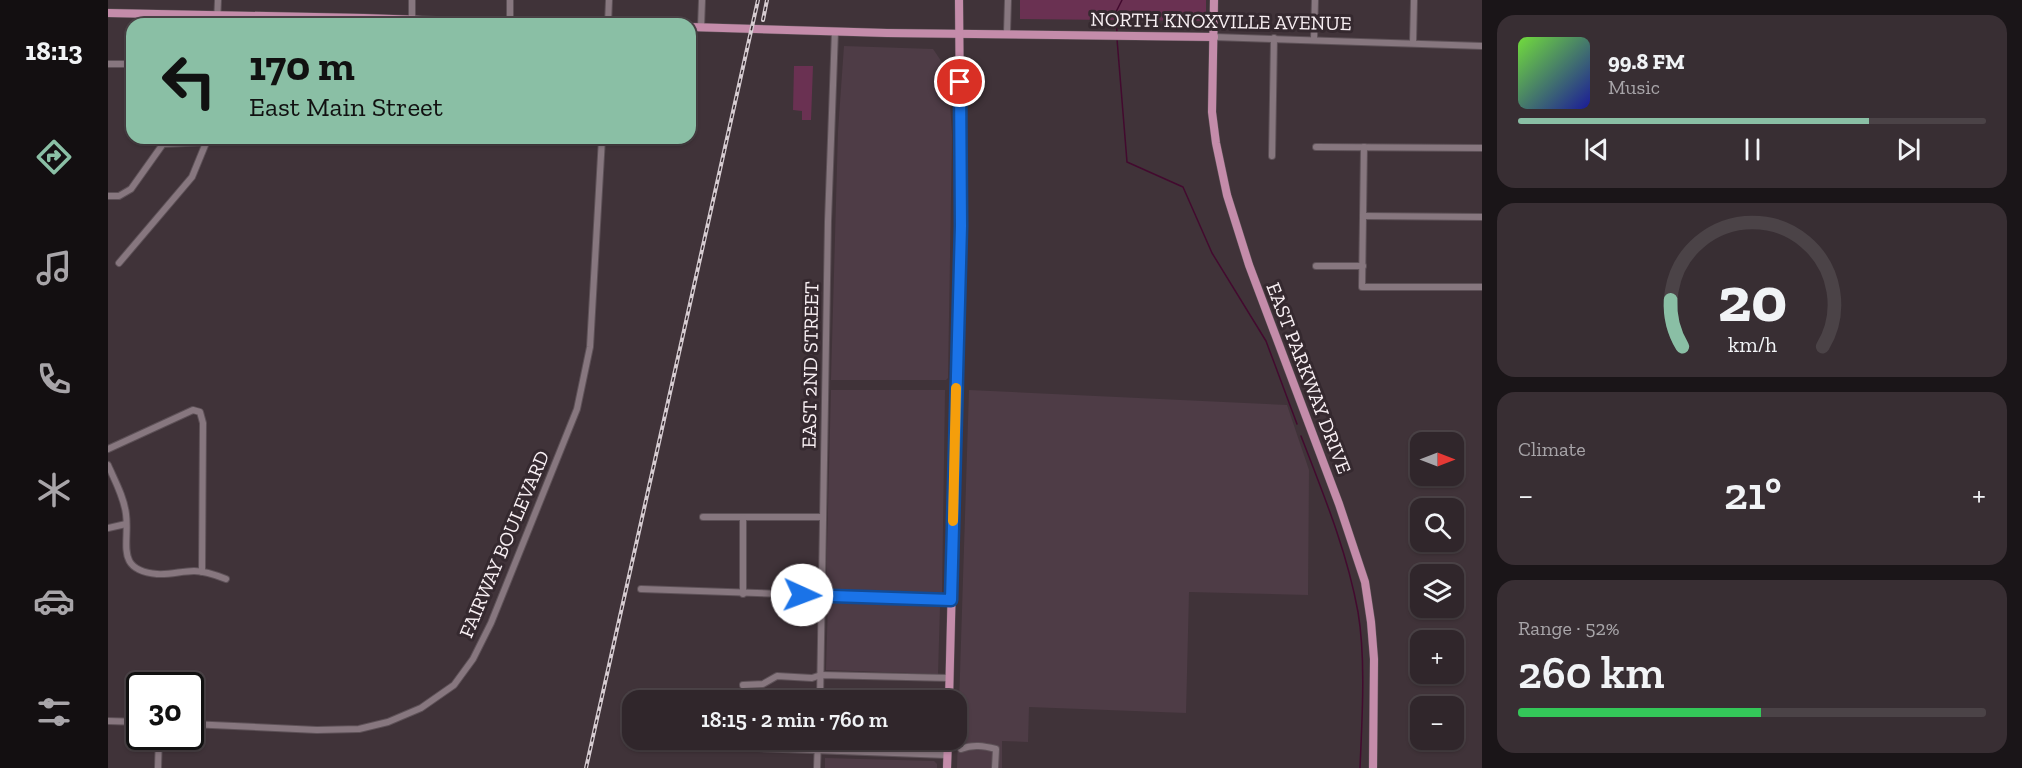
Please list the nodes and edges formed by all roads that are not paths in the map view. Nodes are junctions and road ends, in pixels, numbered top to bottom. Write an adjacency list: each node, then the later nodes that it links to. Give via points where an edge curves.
1 (218, 0): 12 (street)
2 (412, 0): 15 (street)
3 (510, 0): 16 (street)
4 (609, 0): 17 (street)
5 (702, 0): 19 (street)
6 (959, 0): 21 (main road)
7 (1008, 0): 22 (street)
8 (1214, 0): 23 (main road, EAST PARKWAY DRIVE)
9 (1315, 0): 25 (street)
10 (1414, 0): 26 (street)
11 (108, 13): 12 (main road)
12 (218, 15): 13 (street); 14 (main road)
13 (218, 18)
14 (334, 18)
15 (412, 18)
16 (510, 18)
17 (608, 18)
18 (696, 27): 19 (main road, NORTH KNOXVILLE AVENUE)
19 (701, 27): 20 (main road, NORTH KNOXVILLE AVENUE)
20 (834, 31): 21 (main road, NORTH KNOXVILLE AVENUE); 47 (street, EAST 2ND STREET)
21 (960, 33): 22 (main road, NORTH KNOXVILLE AVENUE); 56 (main road, via 961,226)
22 (1007, 33): 23 (main road, NORTH KNOXVILLE AVENUE)
23 (1214, 37): 24 (street, NORTH KNOXVILLE AVENUE); 75 (main road, EAST PARKWAY DRIVE, via 1212,112 1227,195 1365,582 1374,659)
24 (1274, 38): 25 (street, NORTH KNOXVILLE AVENUE); 36 (street)
25 (1314, 39): 26 (street, NORTH KNOXVILLE AVENUE)
26 (1413, 43): 27 (street, NORTH KNOXVILLE AVENUE)
27 (1482, 46)
28 (108, 64): 29 (street)
29 (126, 64)
30 (163, 144): 37 (street, via 131,189 119,196)
31 (206, 144): 40 (street, via 192,177)
32 (602, 144): 64 (street, FAIRWAY BOULEVARD, via 590,348 577,409 473,659 454,685 421,708 388,722 359,729 317,730)
33 (1316, 147): 34 (street)
34 (1364, 147): 35 (street); 38 (street)
35 (1482, 148)
36 (1272, 156)
37 (108, 196)
38 (1363, 216): 39 (street); 42 (street)
39 (1482, 217)
40 (119, 263)
41 (1316, 266): 42 (street)
42 (1363, 266): 43 (street, via 1362,287)
43 (1482, 287)
44 (108, 449): 51 (street, via 193,410 202,415)
45 (108, 465): 49 (street, via 126,513)
46 (703, 517): 48 (street)
47 (823, 517): 48 (street); 55 (street, EAST 2ND STREET)
48 (743, 518): 54 (street)
49 (126, 524): 50 (street); 51 (street, via 126,555 138,569 157,574)
50 (108, 528)
51 (202, 572): 52 (street)
52 (226, 579)
53 (641, 590): 54 (street)
54 (743, 594): 55 (street)
55 (822, 596): 56 (street); 57 (street, EAST 2ND STREET)
56 (951, 600): 58 (main road)
57 (821, 675): 58 (street); 59 (street, via 777,676 763,684); 60 (street, EAST 2ND STREET)
58 (949, 678): 61 (main road)
59 (743, 685)
60 (820, 690)
61 (949, 690)
62 (108, 721): 63 (street)
63 (126, 722)
64 (204, 725)
65 (967, 746): 74 (street, via 996,750)
66 (159, 750): 71 (street)
67 (778, 750): 69 (street)
68 (947, 750): 70 (main road)
69 (818, 752): 70 (street); 72 (street)
70 (947, 755): 73 (main road)
71 (158, 768)
72 (817, 768)
73 (947, 768)
74 (995, 768)
75 (1373, 768)

